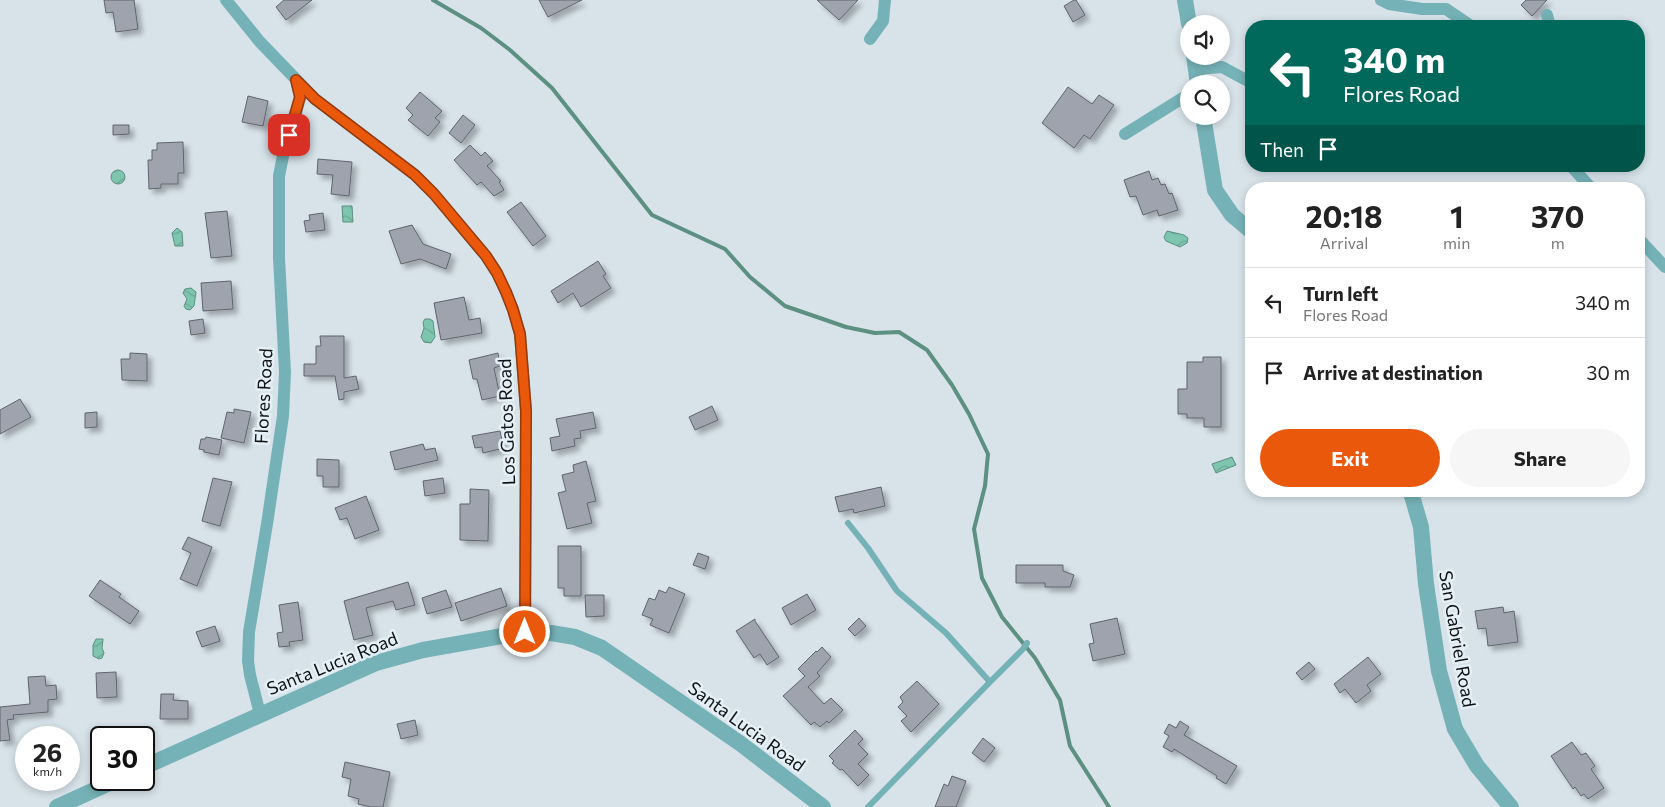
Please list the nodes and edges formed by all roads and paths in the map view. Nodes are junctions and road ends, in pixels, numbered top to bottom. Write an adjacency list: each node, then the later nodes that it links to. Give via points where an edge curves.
1 (226, 0): 10 (street, Los Gatos Road)
2 (885, 0): 7 (street, via 883,21)
3 (1185, 0): 5 (street)
4 (1381, 0): 6 (street, via 1422,10 1446,9)
5 (1188, 15)
6 (1462, 20)
7 (870, 39)
8 (1196, 70): 9 (street, via 1222,67)
9 (1245, 78)
10 (296, 80): 21 (street, Los Gatos Road, via 315,99 415,175 434,194 486,256 506,292 520,334 526,402); 24 (street, Flores Road, via 300,97 279,176 279,258 285,372 283,416 249,632 248,661)
11 (1180, 100): 13 (street)
12 (1204, 125): 16 (street, via 1215,190 1232,215)
13 (1125, 134)
14 (1576, 172): 15 (street)
15 (1586, 182)
16 (1245, 227)
17 (1645, 245): 18 (street)
18 (1665, 267)
19 (1412, 497): 30 (street, San Gabriel Road, via 1421,528 1439,672 1455,729 1478,766)
20 (848, 523): 23 (lane, via 897,591 946,633)
21 (525, 632): 24 (street, Santa Lucia Road, via 423,650 376,663); 28 (street, Santa Lucia Road, via 575,637 602,648 741,744)
22 (1027, 643): 23 (lane)
23 (990, 682): 29 (lane)
24 (260, 714): 25 (street, Santa Lucia Road)
25 (155, 762)
26 (92, 791): 27 (street)
27 (58, 807)
28 (823, 807)
29 (868, 807)
30 (1511, 807)

